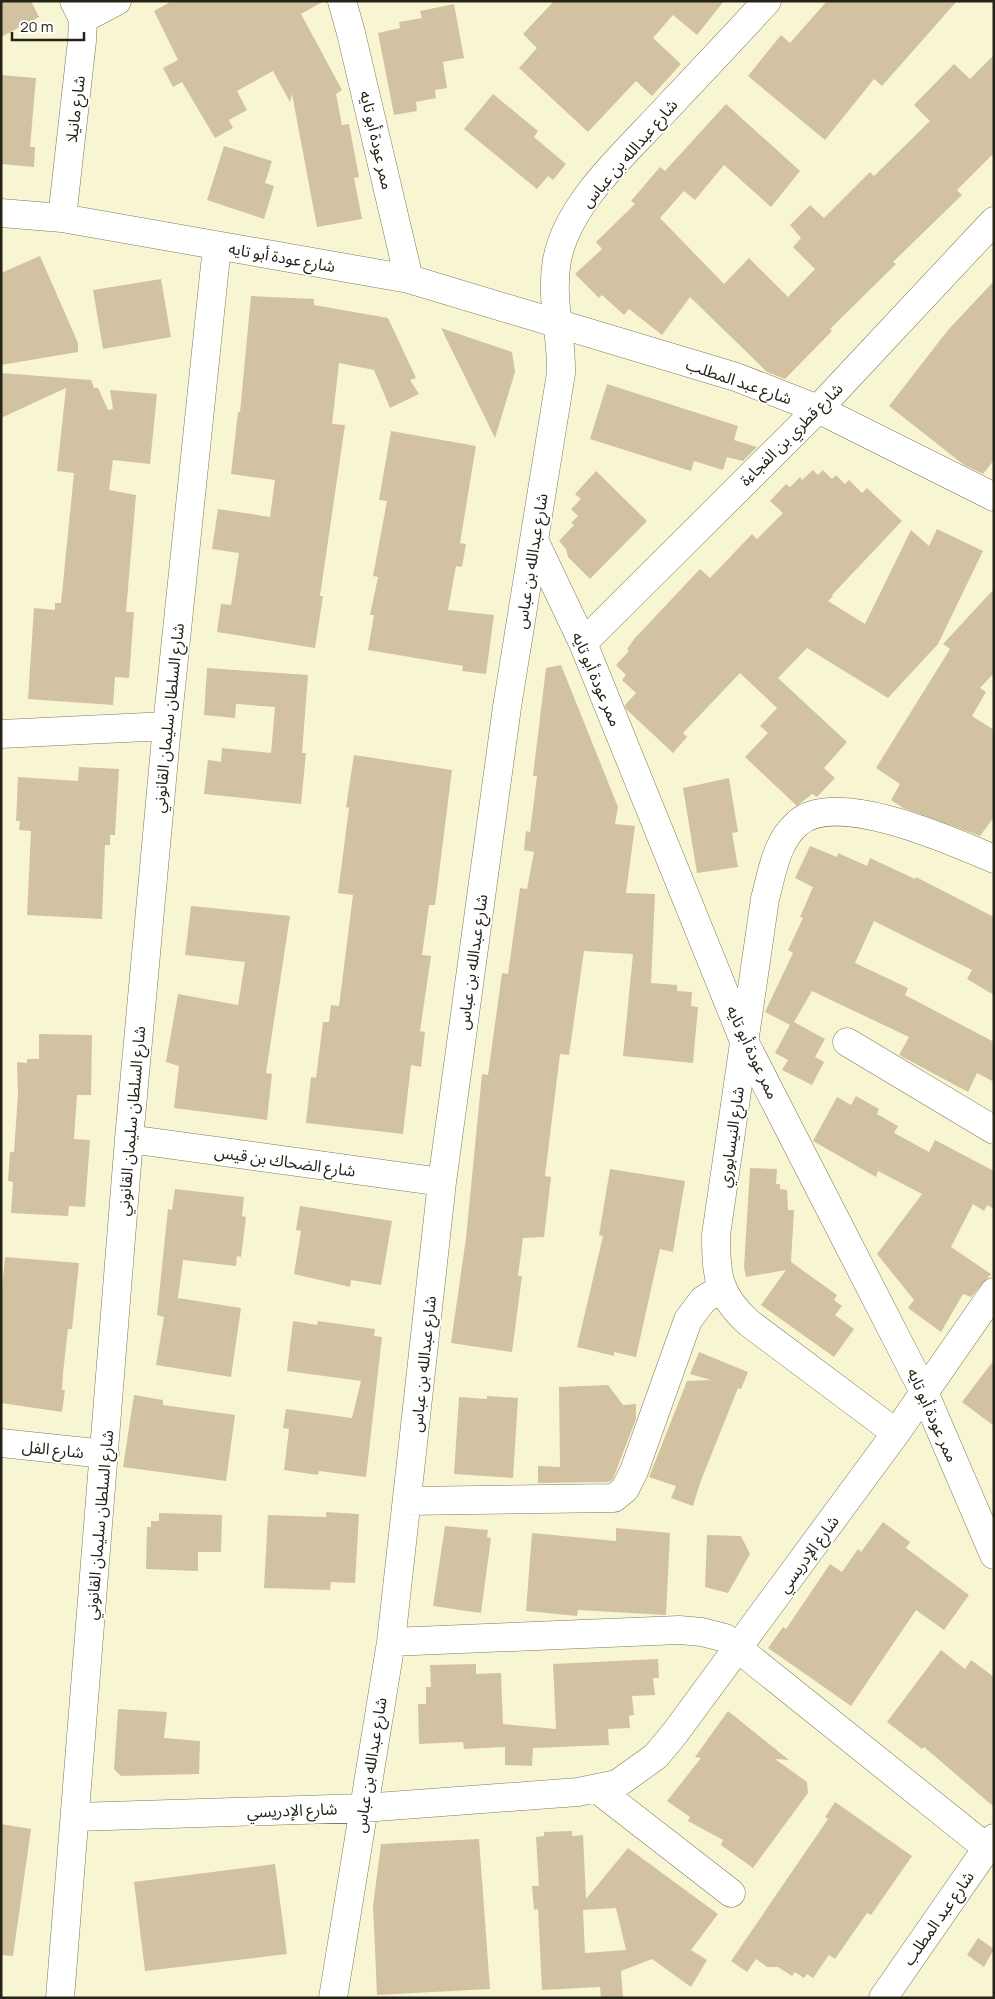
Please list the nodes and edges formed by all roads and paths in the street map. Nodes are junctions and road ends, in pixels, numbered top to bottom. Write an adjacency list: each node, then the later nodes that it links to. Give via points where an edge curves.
1 (117, 1): 4 (street)
2 (342, 1): 9 (street, ممر عودة أبو تايه)
3 (767, 1): 10 (street, شارع عبدالله بن عباس, via 609,171 567,228 558,259 554,295)
4 (78, 10): 6 (street, شارع مانيلا, via 82,41)
5 (1, 213): 6 (street, شارع عودة أبو تايه)
6 (62, 218): 8 (street, شارع عودة أبو تايه)
7 (994, 221): 11 (street, شارع قطري بن الفجاءة)
8 (217, 246): 9 (street, شارع عودة أبو تايه); 15 (street, شارع السلطان سليمان القانوني)
9 (409, 279): 10 (street, شارع عودة أبو تايه)
10 (557, 324): 11 (street, شارع عبد المطلب, via 736,377); 13 (street, شارع عبدالله بن عباس, via 562,351 561,373)
11 (818, 408): 12 (street, شارع عبد المطلب); 14 (street, شارع قطري بن الفجاءة)
12 (994, 497)
13 (534, 540): 14 (street, ممر عودة أبو تايه); 22 (street, شارع عبدالله بن عباس, via 507,707)
14 (582, 643): 18 (street, ممر عودة أبو تايه)
15 (166, 726): 16 (street); 21 (street, شارع السلطان سليمان القانوني)
16 (1, 734)
17 (994, 859): 18 (street, شارع النيسابوري, via 942,837 864,814 814,813 798,822 785,837 765,899)
18 (744, 1041): 23 (street, شارع النيسابوري, via 716,1235 716,1265); 25 (street, ممر عودة أبو تايه)
19 (848, 1042): 20 (street)
20 (994, 1130)
21 (129, 1139): 22 (street, شارع الضحاك بن قيس); 28 (street, شارع السلطان سليمان القانوني)
22 (442, 1182): 29 (street, شارع عبدالله بن عباس)
23 (722, 1288): 26 (street, شارع النيسابوري, via 732,1308 749,1323); 29 (street, via 703,1300 688,1320 634,1471 625,1489 614,1498)
24 (994, 1292): 25 (street, شارع الإدريسي)
25 (924, 1392): 26 (street, شارع الإدريسي); 30 (street, ممر عودة أبو تايه)
26 (896, 1433): 32 (street, شارع الإدريسي)
27 (1, 1443): 28 (street, شارع الفل)
28 (105, 1454): 35 (street, شارع السلطان سليمان القانوني)
29 (408, 1501): 31 (street, شارع عبدالله بن عباس)
30 (994, 1555)
31 (391, 1642): 32 (street, via 679,1630 725,1638); 34 (street, شارع عبدالله بن عباس)
32 (740, 1648): 33 (street, شارع الإدريسي, via 656,1756 617,1784); 36 (street)
33 (596, 1789): 34 (street, شارع الإدريسي); 37 (street)
34 (363, 1808): 35 (street, شارع الإدريسي); 39 (street, شارع عبدالله بن عباس)
35 (76, 1817): 38 (street, شارع السلطان سليمان القانوني)
36 (990, 1843): 40 (street, شارع عبد المطلب)
37 (731, 1893)
38 (60, 1998)
39 (332, 1998)
40 (883, 1998)

